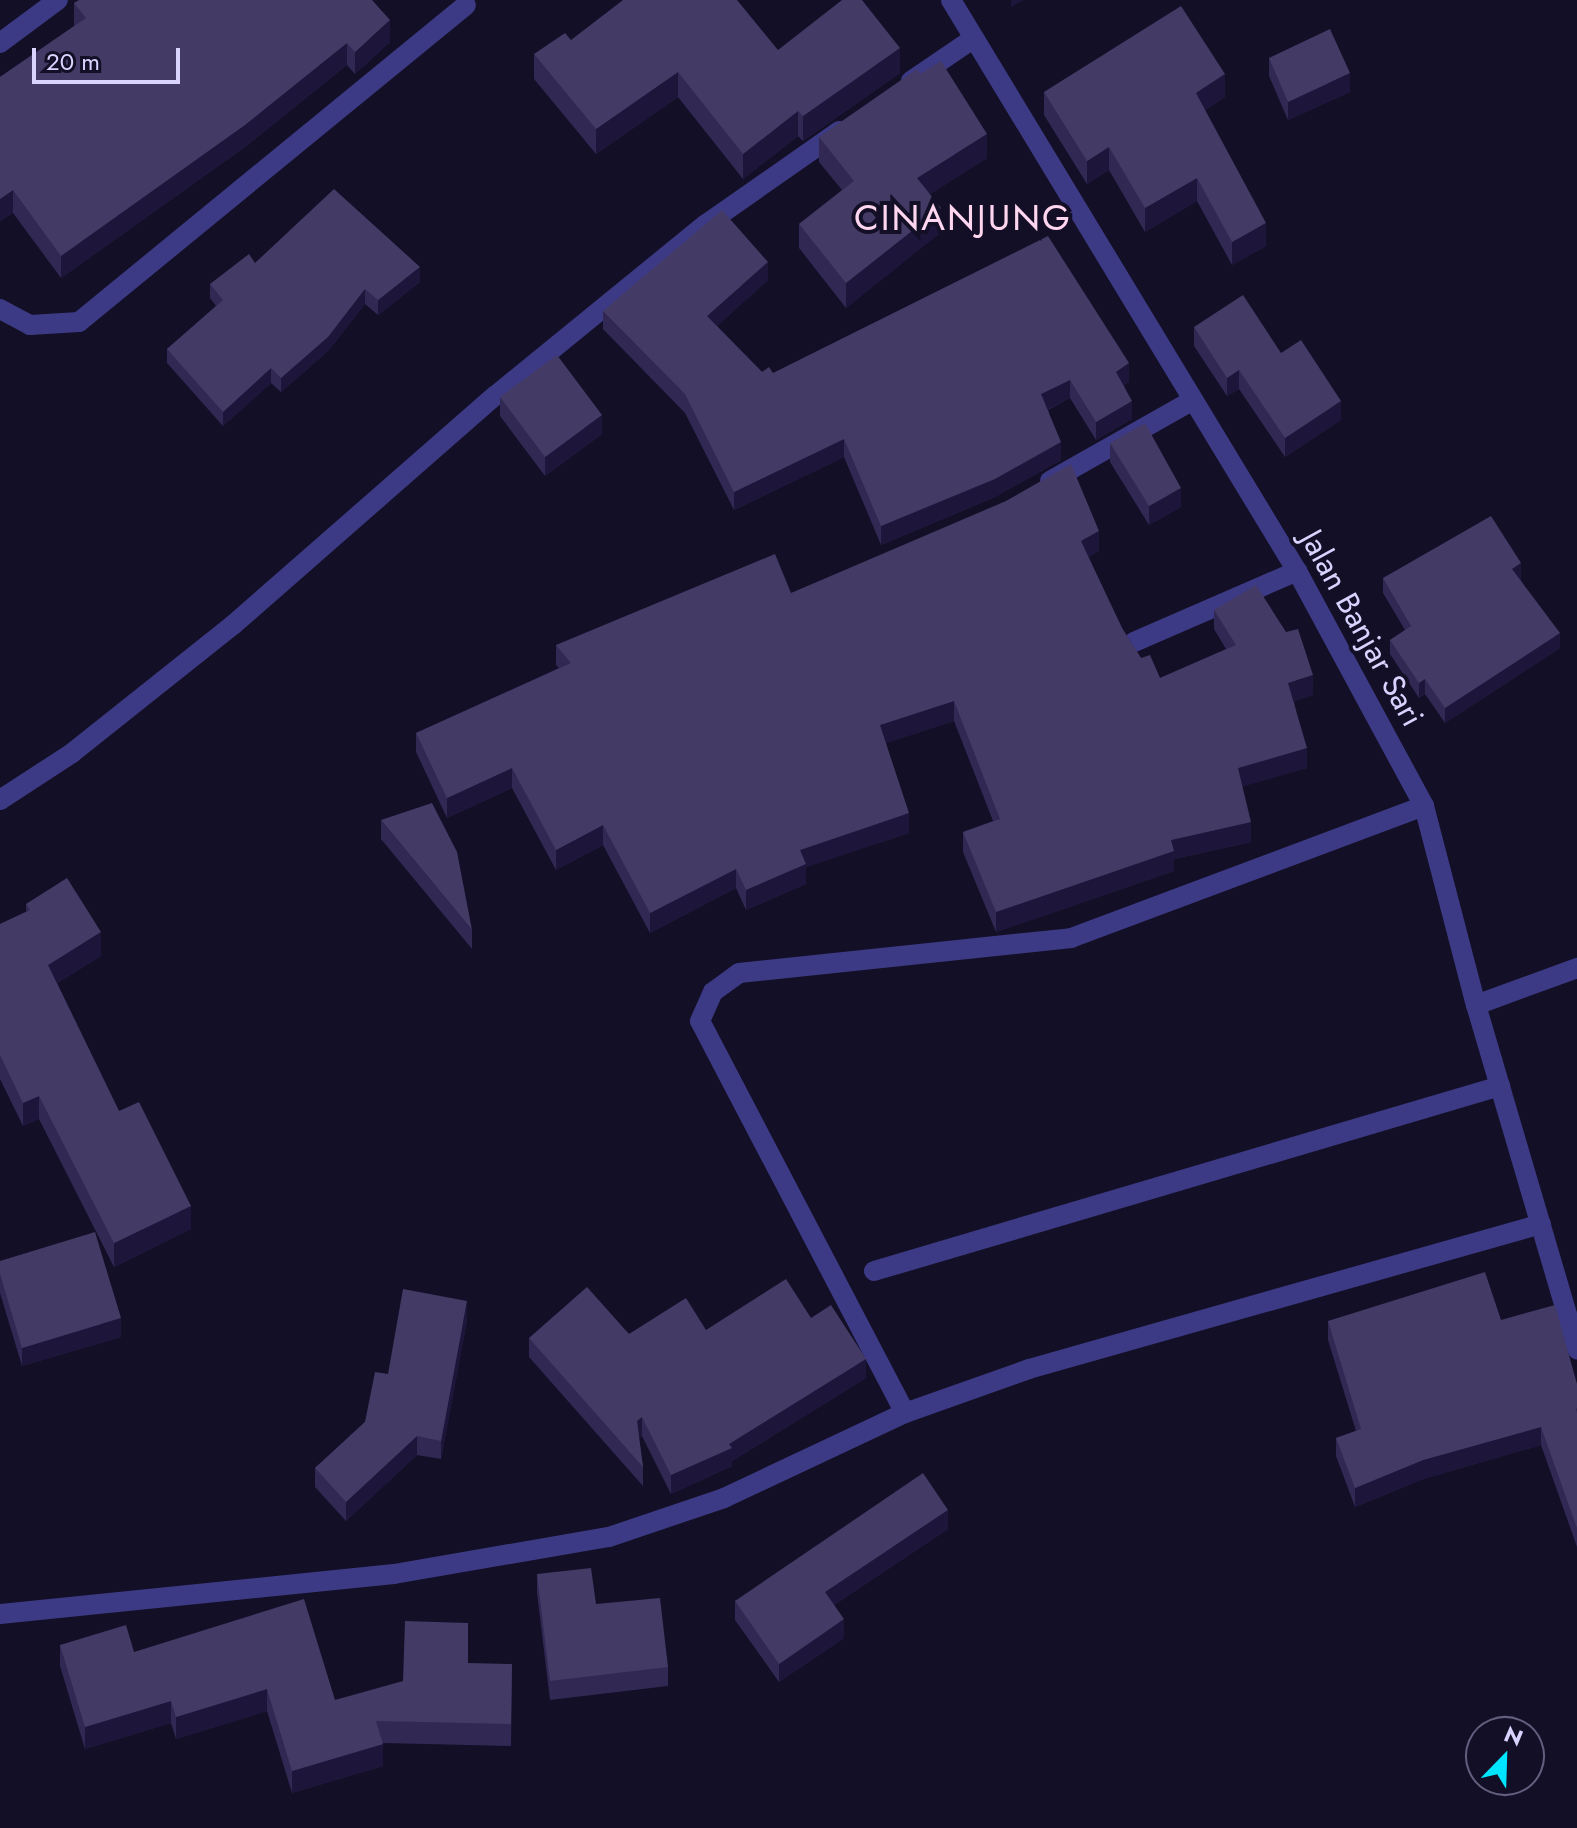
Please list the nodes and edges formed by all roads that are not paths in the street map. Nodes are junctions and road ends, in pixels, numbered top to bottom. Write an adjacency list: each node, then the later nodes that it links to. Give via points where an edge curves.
1 (58, 0): 5 (street)
2 (951, 0): 4 (street, Jalan Banjar Sari)
3 (466, 5): 8 (street, via 79,322 30,325)
4 (974, 38): 6 (street); 9 (street, Jalan Banjar Sari)
5 (0, 43)
6 (897, 91)
7 (858, 118): 13 (street, via 705,225 495,396 233,625 72,753)
8 (0, 309)
9 (1193, 400): 10 (street); 11 (street, Jalan Banjar Sari)
10 (1028, 493)
11 (1297, 571): 12 (street); 14 (street, Jalan Banjar Sari)
12 (1134, 642)
13 (0, 800)
14 (1424, 806): 16 (street, Jalan Banjar Sari); 21 (street, via 1071,938 739,973 713,992 700,1021)
15 (1577, 968): 16 (street)
16 (1476, 1005): 17 (street, Jalan Banjar Sari)
17 (1500, 1086): 18 (street, Jalan Banjar Sari); 19 (street)
18 (1541, 1224): 20 (street, Jalan Banjar Sari); 21 (street, via 1029,1369)
19 (874, 1271)
20 (1577, 1349)
21 (905, 1413): 22 (street, via 724,1498 609,1537 394,1574)
22 (0, 1614)

